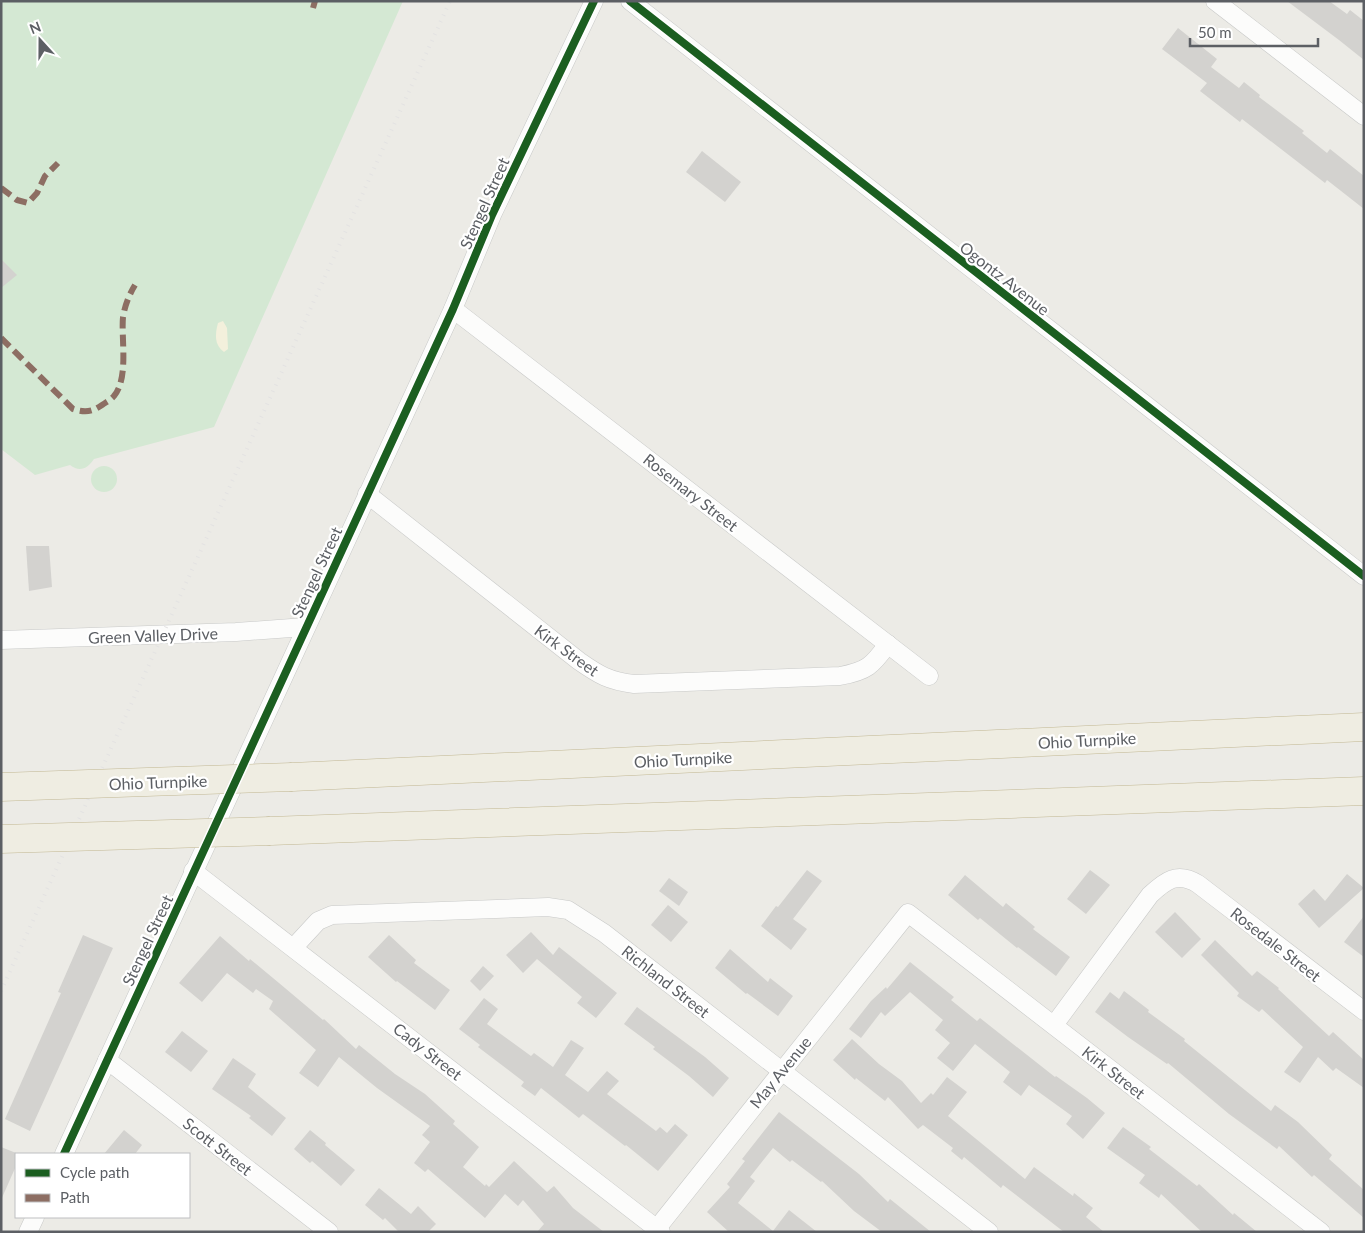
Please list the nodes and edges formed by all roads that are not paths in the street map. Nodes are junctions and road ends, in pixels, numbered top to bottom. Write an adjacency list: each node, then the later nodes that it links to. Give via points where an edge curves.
1 (594, 1): 5 (street, Stengel Street, via 492,215)
2 (630, 1): 7 (street, Ogontz Avenue)
3 (1215, 1): 4 (street)
4 (1364, 116)
5 (453, 309): 6 (street, Stengel Street); 10 (street, Rosemary Street)
6 (367, 494): 8 (street, Stengel Street); 10 (street, Kirk Street, via 578,661 614,682 634,684 840,676 859,673 874,663)
7 (1364, 576)
8 (305, 628): 9 (street, Green Valley Drive); 16 (street, Stengel Street)
9 (1, 640)
10 (888, 644): 11 (street, Rosemary Street)
11 (929, 676)
12 (1364, 727): 13 (highway, Ohio Turnpike, bridge, via 292,777)
13 (1, 787)
14 (1364, 791): 15 (highway, bridge)
15 (1, 840)
16 (193, 871): 18 (street, Cady Street); 21 (street, Stengel Street)
17 (908, 913): 20 (street, Kirk Street); 22 (street, May Avenue)
18 (294, 947): 22 (street, Richland Street, via 318,921 332,915 548,906 568,910 604,933); 25 (street, Cady Street)
19 (1364, 1012): 20 (street, Rosedale Street, via 1188,878 1170,880 1150,895)
20 (1054, 1025): 29 (street, Kirk Street)
21 (107, 1060): 23 (street, Stengel Street); 27 (street, Scott Street)
22 (781, 1071): 25 (street, May Avenue); 28 (street, Richland Street)
23 (64, 1153)
24 (35, 1218): 26 (street)
25 (657, 1230)
26 (28, 1232)
27 (329, 1232)
28 (989, 1232)
29 (1320, 1232)

